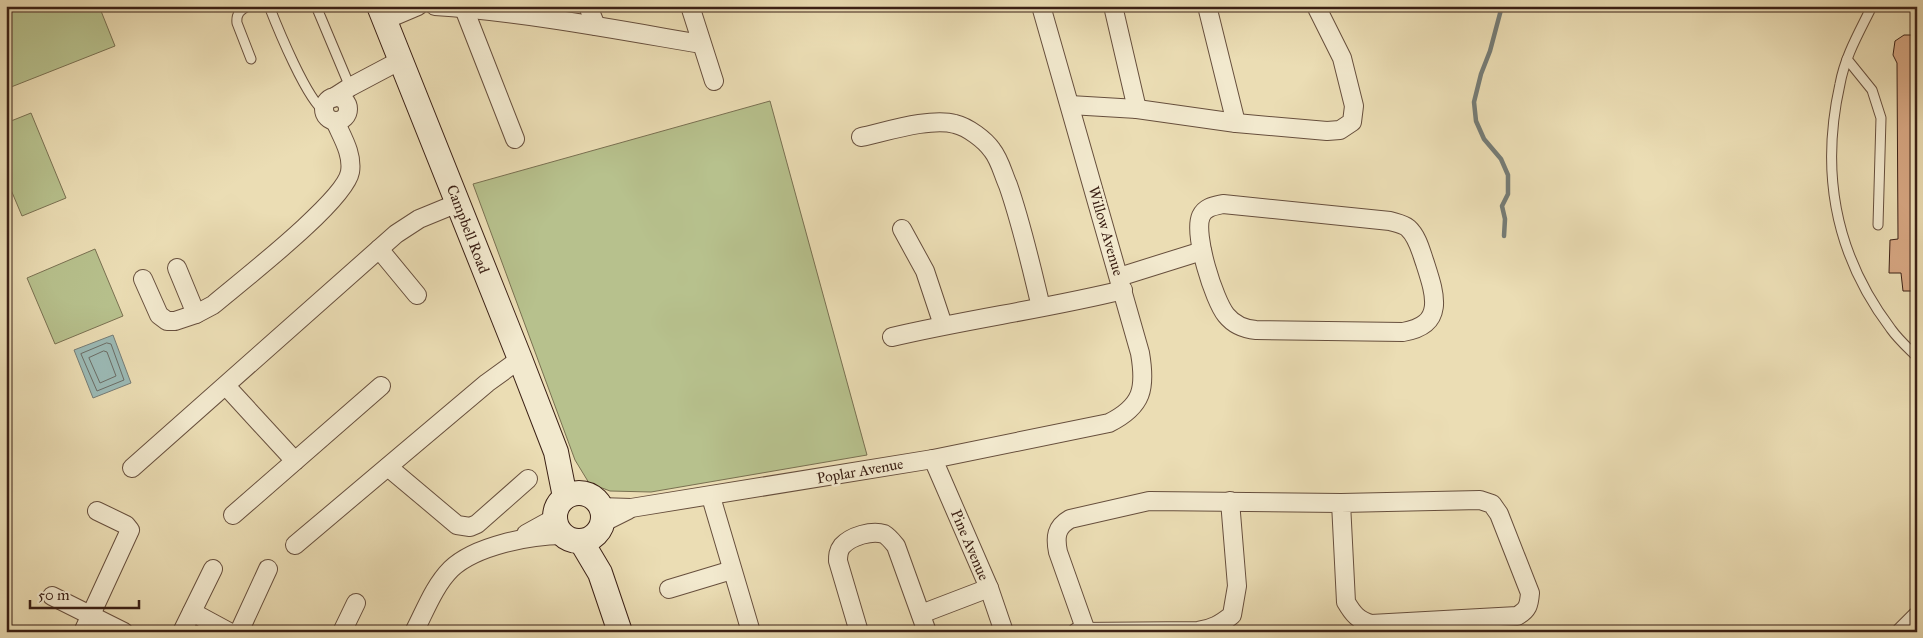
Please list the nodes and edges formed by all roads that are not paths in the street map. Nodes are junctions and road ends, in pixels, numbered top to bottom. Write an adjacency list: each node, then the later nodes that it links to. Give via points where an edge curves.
1 (248, 6): 18 (lane, via 240,11 237,22)
2 (269, 6): 24 (lane, via 317,106)
3 (316, 6): 21 (lane)
4 (418, 6): 14 (street)
5 (434, 6): 13 (street)
6 (588, 6): 15 (street)
7 (690, 6): 16 (street)
8 (1041, 6): 22 (street, Willow Avenue)
9 (1112, 6): 23 (street)
10 (1206, 6): 25 (street)
11 (1316, 6): 25 (street, via 1342,58 1354,106 1352,122 1340,130 1327,131)
12 (1872, 6): 17 (lane)
13 (463, 7): 15 (street); 27 (street)
14 (382, 13): 19 (street, Campbell Road)
15 (596, 26): 16 (street)
16 (701, 44): 20 (street)
17 (1847, 58): 29 (lane, via 1872,90 1881,118); 41 (lane, via 1831,139 1838,220 1856,271 1877,308 1891,330)
18 (250, 59)
19 (403, 66): 21 (street); 24 (street); 28 (street, Campbell Road)
20 (714, 81)
21 (350, 87): 24 (street)
22 (1070, 105): 23 (street); 35 (street, Willow Avenue)
23 (1137, 108): 25 (street)
24 (337, 111): 38 (street, via 350,159 350,173 340,191 213,305)
25 (1236, 123)
26 (861, 137): 37 (street, via 942,122 955,124 986,144 1001,166)
27 (515, 139)
28 (458, 203): 31 (street, via 419,219); 42 (street, Campbell Road)
29 (1878, 225)
30 (902, 229): 39 (street, via 925,271)
31 (378, 249): 36 (street); 43 (street)
32 (1202, 252): 32 (street, via 1198,225 1201,216 1213,206 1223,204 1390,221 1408,228 1418,244 1434,290 1434,312 1413,331 1247,329 1233,322 1221,307); 35 (street)
33 (177, 268): 38 (street)
34 (142, 279): 38 (street, via 163,319 176,321)
35 (1121, 284): 37 (street); 45 (street, Willow Avenue, via 1140,353 1143,388 1128,411 1109,423)
36 (417, 295)
37 (1041, 307): 39 (street)
38 (196, 314)
39 (942, 325): 40 (street)
40 (892, 337)
41 (1917, 357)
42 (520, 358): 48 (street); 51 (street, Campbell Road)
43 (226, 386): 47 (street); 49 (street)
44 (381, 386): 47 (street)
45 (1089, 428): 46 (street, Poplar Avenue)
46 (933, 459): 52 (street, Poplar Avenue); 62 (street, Pine Avenue)
47 (295, 461): 56 (street)
48 (388, 467): 50 (street, via 463,527 477,524); 58 (street)
49 (132, 468)
50 (528, 479)
51 (572, 495): 57 (street, via 558,506); 57 (street, via 591,496)
52 (711, 496): 57 (street, Poplar Avenue, via 630,508); 61 (street)
53 (1230, 501): 54 (street); 70 (street, via 1237,586 1232,615 1222,624 1198,631); 70 (street, via 1149,501 1064,522 1056,533 1056,540)
54 (1342, 502): 54 (street, via 1346,602 1360,620 1371,624 1517,616 1526,611 1530,593 1500,514 1492,504 1480,500)
55 (97, 511): 68 (street, via 130,530)
56 (233, 516)
57 (583, 526): 77 (street, Poplar Avenue, via 520,538 466,558 450,570 436,589); 78 (street)
58 (295, 546)
59 (214, 569): 66 (street)
60 (268, 569): 75 (street)
61 (732, 570): 63 (street); 79 (street)
62 (989, 588): 67 (street); 82 (street, Pine Avenue)
63 (669, 589)
64 (52, 596): 68 (street)
65 (356, 603): 76 (street)
66 (192, 612): 73 (street); 74 (street)
67 (921, 614): 80 (street, via 896,546 889,537 871,533 852,538 838,552 838,561); 81 (street)
68 (91, 616): 71 (street); 72 (street)
69 (1917, 616): 83 (street)
70 (1082, 631)
71 (83, 632)
72 (124, 632)
73 (182, 632)
74 (229, 632)
75 (239, 632)
76 (342, 632)
77 (414, 632)
78 (620, 632)
79 (751, 632)
80 (859, 632)
81 (927, 632)
82 (1004, 632)
83 (1901, 632)

